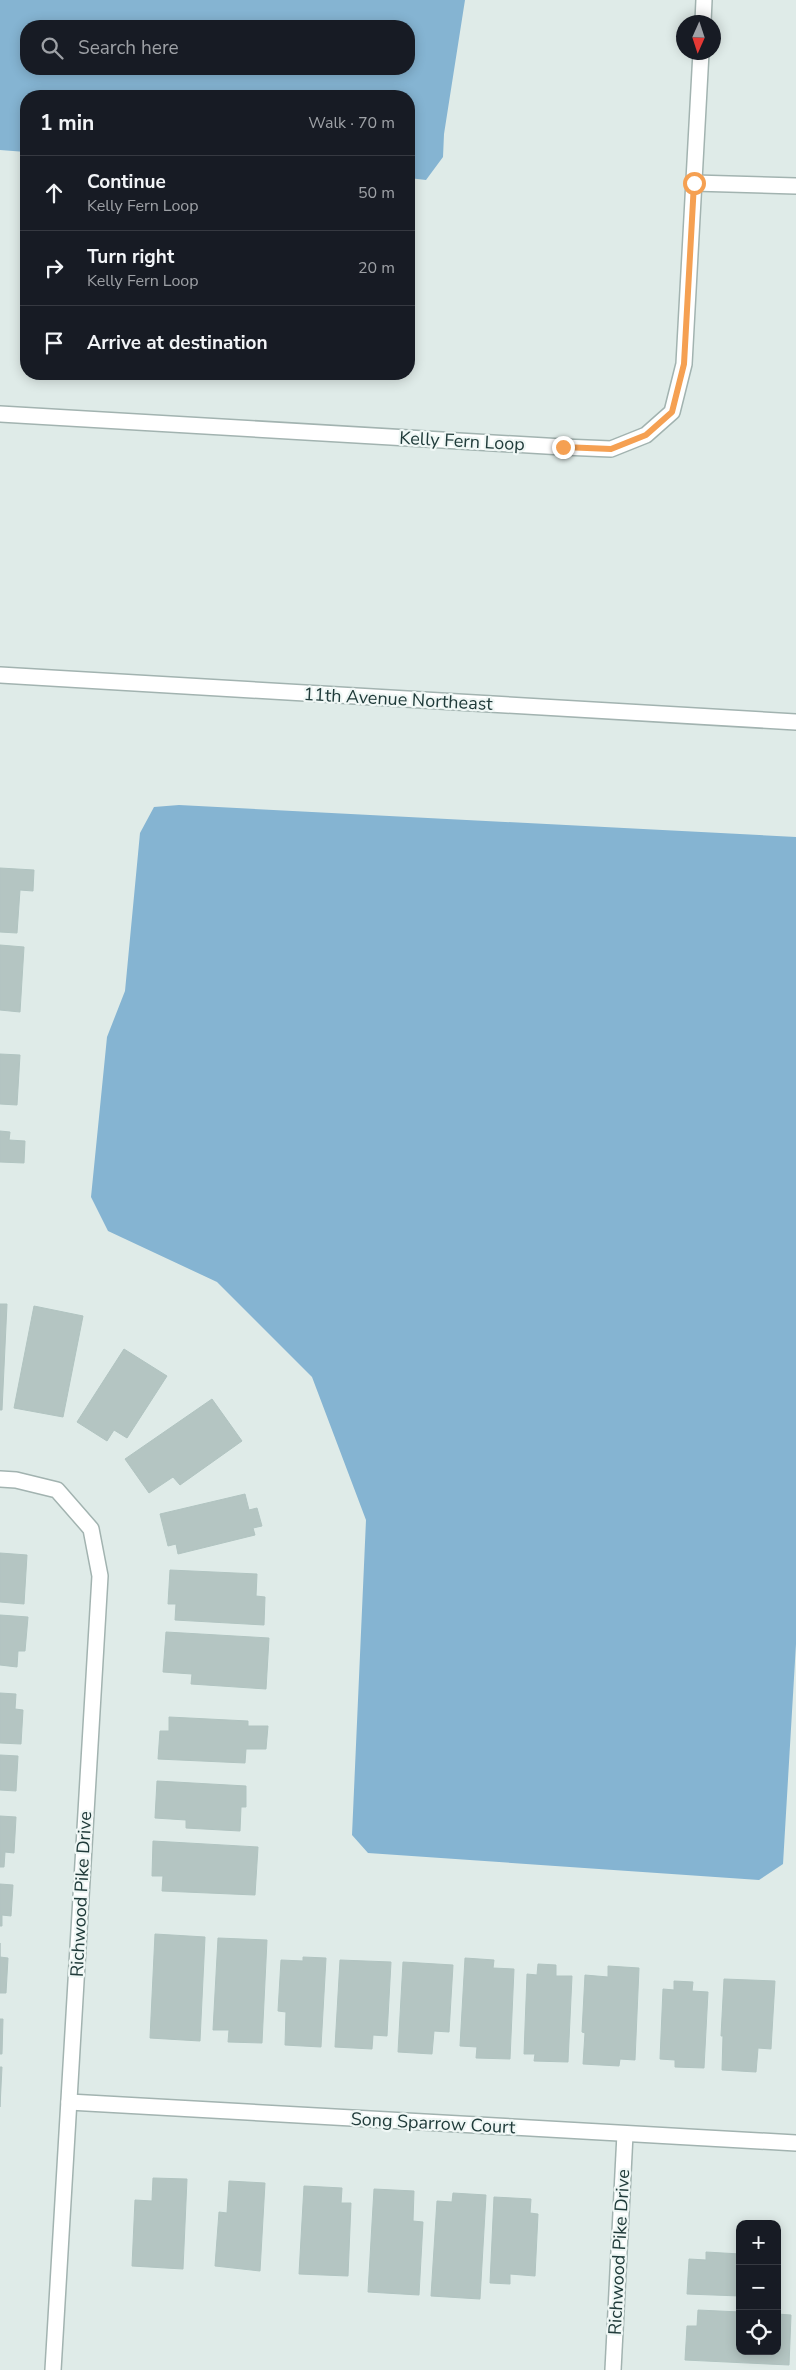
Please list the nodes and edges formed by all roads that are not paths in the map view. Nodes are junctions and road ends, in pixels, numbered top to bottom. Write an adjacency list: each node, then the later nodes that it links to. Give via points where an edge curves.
1 (704, 0): 2 (street)
2 (703, 15)
3 (701, 60): 4 (street, Kelly Fern Loop)
4 (694, 183): 5 (street); 6 (street, Kelly Fern Loop, via 684,364 672,412 646,435 611,449)
5 (796, 186)
6 (0, 414)
7 (0, 675): 8 (street, 11th Avenue Northeast)
8 (796, 722)
9 (0, 1479): 10 (street, Richwood Pike Drive, via 57,1490 91,1529 100,1576)
10 (69, 2102): 11 (street, Song Sparrow Court); 13 (street, Richwood Pike Drive)
11 (625, 2134): 12 (street, Song Sparrow Court); 14 (street, Richwood Pike Drive)
12 (796, 2143)
13 (53, 2370)
14 (613, 2370)

